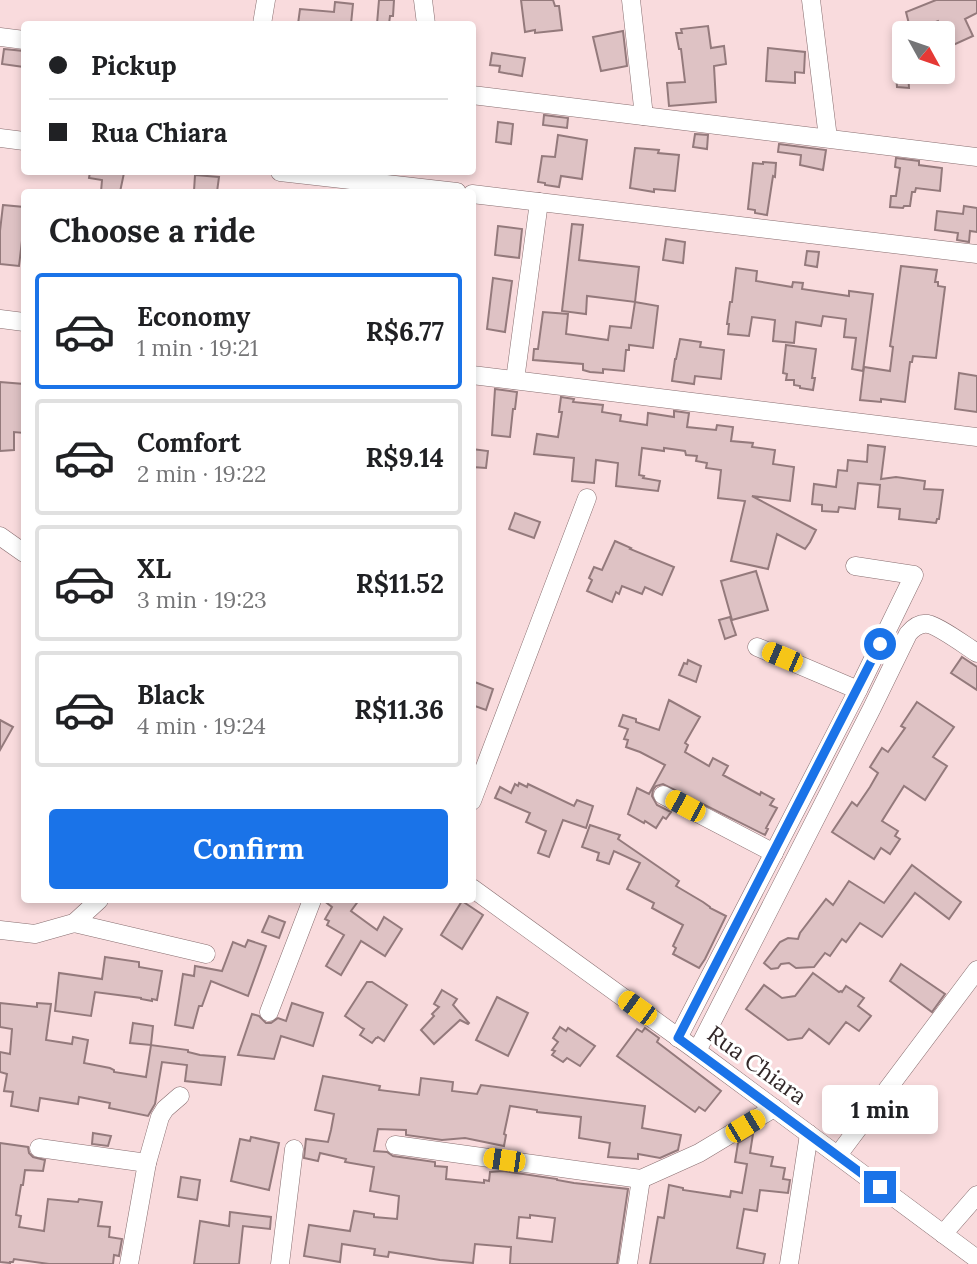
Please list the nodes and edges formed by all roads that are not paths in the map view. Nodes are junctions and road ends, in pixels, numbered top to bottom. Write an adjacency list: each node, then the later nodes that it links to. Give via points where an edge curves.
1 (266, 0): 5 (street)
2 (423, 0): 6 (street)
3 (631, 0): 10 (street)
4 (811, 0): 12 (street)
5 (262, 21)
6 (426, 21)
7 (0, 37): 8 (street)
8 (21, 40)
9 (476, 95): 10 (street)
10 (644, 116): 12 (street)
11 (0, 138): 13 (street)
12 (828, 138): 14 (street)
13 (21, 141)
14 (977, 157)
15 (307, 175): 16 (street)
16 (430, 189)
17 (476, 194): 18 (street)
18 (539, 202): 19 (street); 23 (street)
19 (977, 254)
20 (0, 319): 21 (street)
21 (21, 321)
22 (476, 375): 23 (street)
23 (516, 380): 24 (street)
24 (977, 437)
25 (587, 499): 32 (street)
26 (0, 536): 27 (street)
27 (21, 551)
28 (855, 566): 31 (street, via 914,575)
29 (757, 646): 31 (street)
30 (977, 653): 44 (street, via 934,626 926,624 908,634)
31 (858, 690): 34 (street)
32 (476, 790)
33 (663, 795): 34 (street)
34 (774, 853): 43 (street)
35 (476, 891): 43 (street, Rua Chiara)
36 (96, 903): 38 (street)
37 (311, 903): 42 (street)
38 (74, 923): 39 (street, via 35,934); 40 (street)
39 (0, 930)
40 (206, 954)
41 (977, 970): 51 (street)
42 (269, 1012)
43 (678, 1038): 44 (street, Rua Chiara)
44 (697, 1051): 46 (street, Rua Chiara)
45 (180, 1096): 52 (street, via 160,1117)
46 (774, 1108): 47 (street, Rua Chiara); 53 (street, via 699,1153)
47 (809, 1134): 51 (street, Rua Chiara); 60 (street)
48 (394, 1145): 53 (street)
49 (39, 1148): 52 (street)
50 (294, 1149): 58 (street)
51 (838, 1156): 55 (street, Rua Chiara)
52 (146, 1163): 57 (street)
53 (641, 1179): 59 (street)
54 (977, 1195): 55 (street)
55 (943, 1234): 56 (street, Rua Chiara)
56 (977, 1259)
57 (129, 1264)
58 (280, 1264)
59 (628, 1264)
60 (789, 1264)

